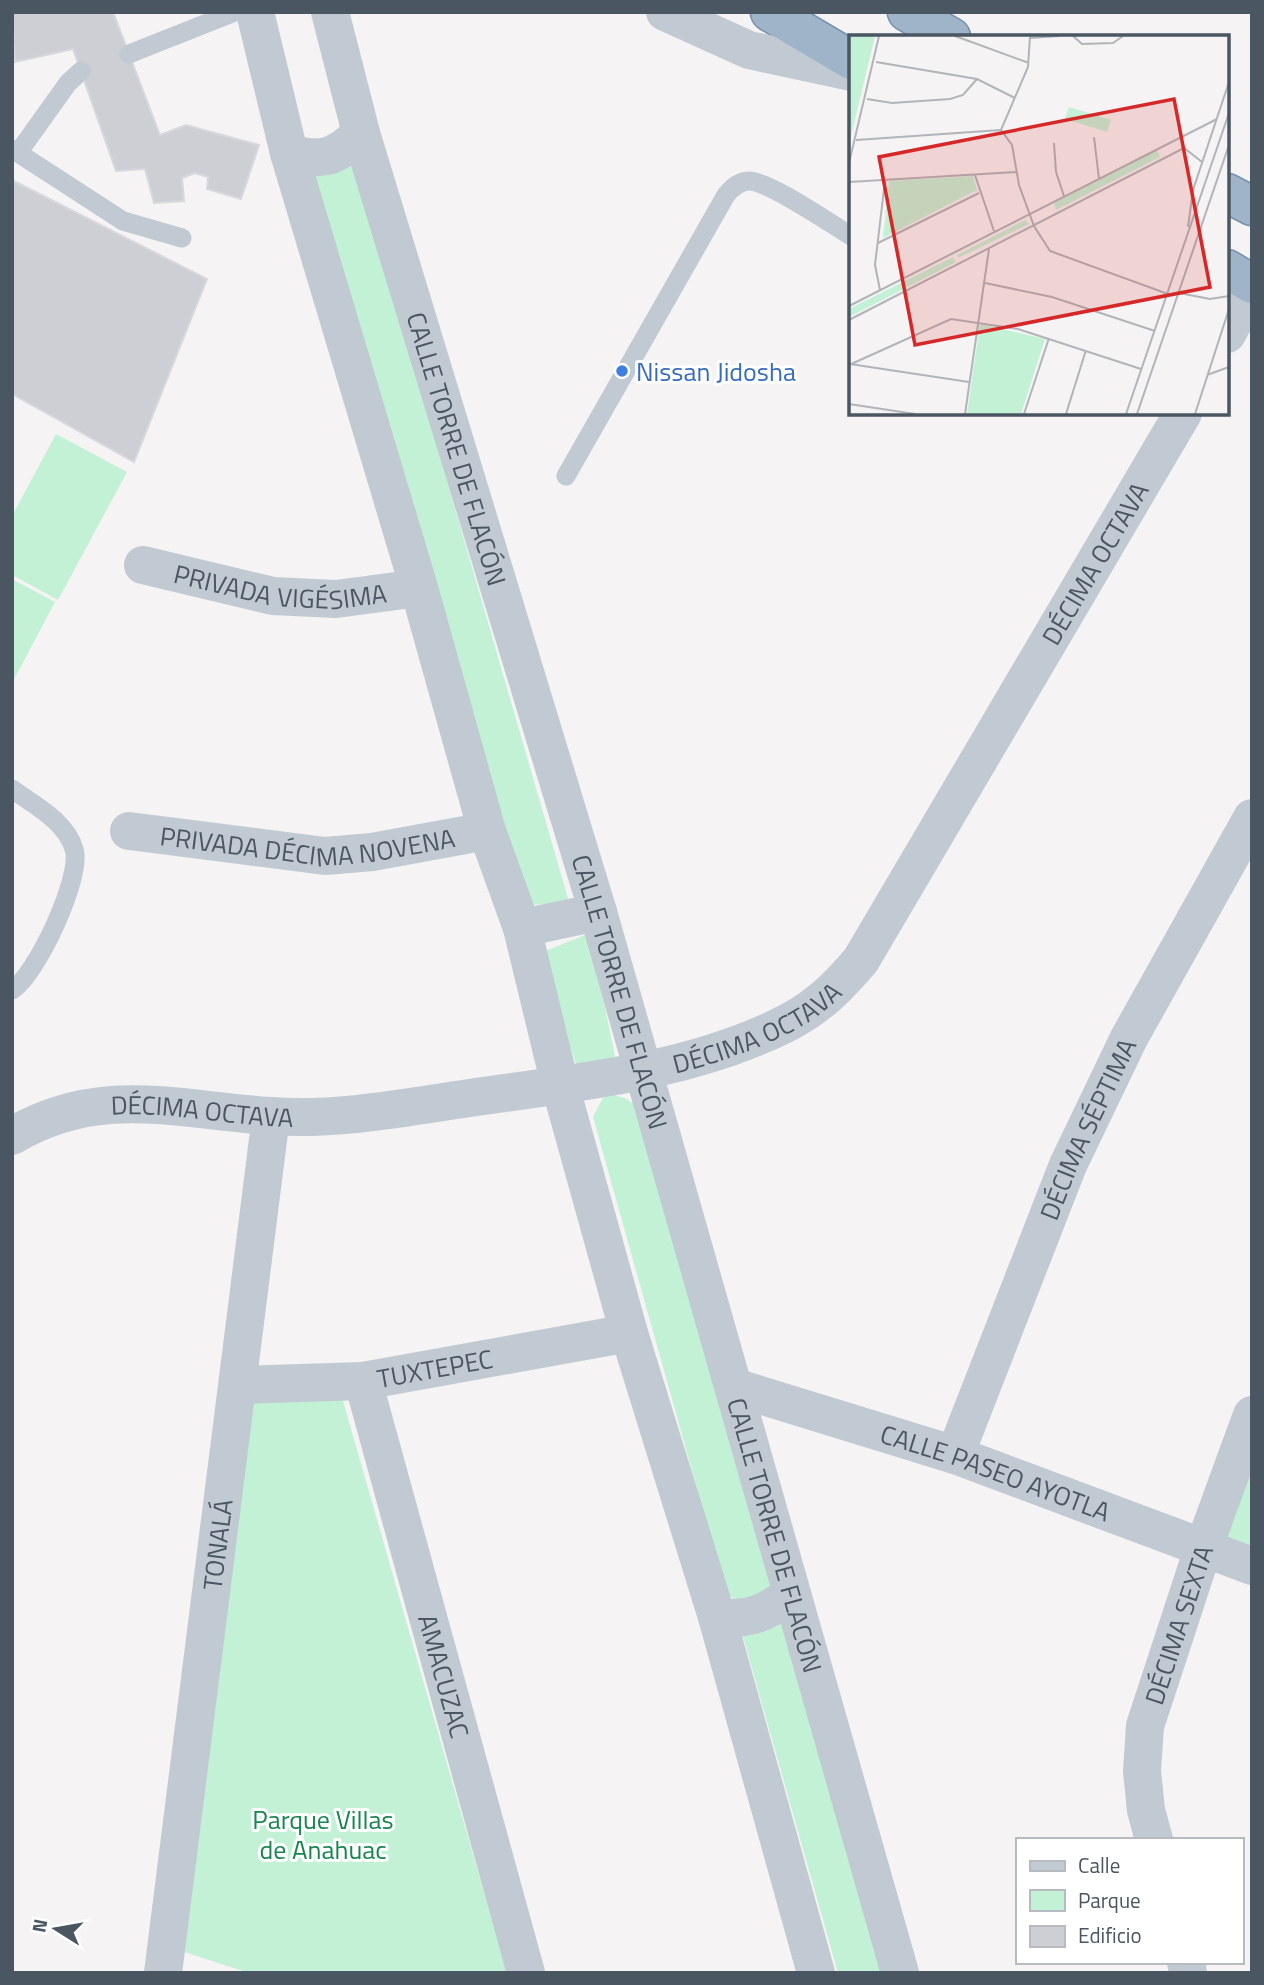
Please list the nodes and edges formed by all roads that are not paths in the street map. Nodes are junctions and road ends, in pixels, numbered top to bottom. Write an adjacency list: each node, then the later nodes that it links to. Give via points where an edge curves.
1 (235, 12): 8 (lane)
2 (255, 12): 14 (street)
3 (330, 12): 12 (street, CALLE TORRE DE FLACÓN)
4 (665, 12): 11 (street, via 749,50)
5 (770, 12): 9 (highway)
6 (907, 12): 7 (highway)
7 (947, 35)
8 (129, 54)
9 (849, 59)
10 (81, 71): 13 (lane)
11 (849, 72)
12 (361, 133): 14 (street, via 323,158); 30 (street, CALLE TORRE DE FLACÓN)
13 (15, 151): 18 (lane, via 122,222)
14 (289, 153): 25 (street)
15 (1229, 193): 16 (highway)
16 (1252, 206)
17 (849, 235): 23 (lane, via 765,186 748,181 735,185)
18 (182, 238)
19 (1229, 271): 20 (highway)
20 (1252, 286): 21 (street)
21 (1229, 330)
22 (1182, 415): 33 (street, DÉCIMA OCTAVA, via 861,960 830,996 790,1021 729,1048)
23 (566, 476)
24 (143, 565): 25 (street, PRIVADA VIGÉSIMA, via 273,597 336,600)
25 (419, 588): 29 (street)
26 (12, 789): 32 (lane, via 59,824 75,849 76,867 48,939 21,985)
27 (1252, 818): 42 (street, DÉCIMA SÉPTIMA, via 1129,1038 1074,1154)
28 (129, 831): 29 (street, PRIVADA DÉCIMA NOVENA, via 325,856)
29 (487, 831): 31 (street)
30 (598, 912): 31 (street); 33 (street, CALLE TORRE DE FLACÓN)
31 (522, 928): 34 (street)
32 (12, 990)
33 (643, 1069): 34 (street, DÉCIMA OCTAVA); 40 (street, CALLE TORRE DE FLACÓN)
34 (560, 1085): 35 (street, DÉCIMA OCTAVA, via 361,1114); 37 (street)
35 (271, 1116): 36 (street, DÉCIMA OCTAVA, via 177,1104 111,1104 90,1106); 39 (street, TONALÁ)
36 (12, 1136)
37 (629, 1334): 38 (street, TUXTEPEC); 46 (street)
38 (363, 1381): 39 (street, TUXTEPEC); 49 (street, AMACUZAC)
39 (239, 1385): 48 (street, TONALÁ)
40 (734, 1387): 42 (street, CALLE PASEO AYOTLA); 45 (street, CALLE TORRE DE FLACÓN)
41 (1252, 1415): 43 (street, DÉCIMA SEXTA)
42 (955, 1455): 43 (street, CALLE PASEO AYOTLA)
43 (1203, 1549): 44 (street, CALLE PASEO AYOTLA); 47 (street, DÉCIMA SEXTA, via 1145,1726 1142,1770)
44 (1252, 1566)
45 (790, 1595): 46 (street, via 752,1617); 51 (street, CALLE TORRE DE FLACÓN)
46 (717, 1617): 50 (street)
47 (1154, 1838)
48 (163, 1973)
49 (526, 1973)
50 (816, 1973)
51 (900, 1973)

